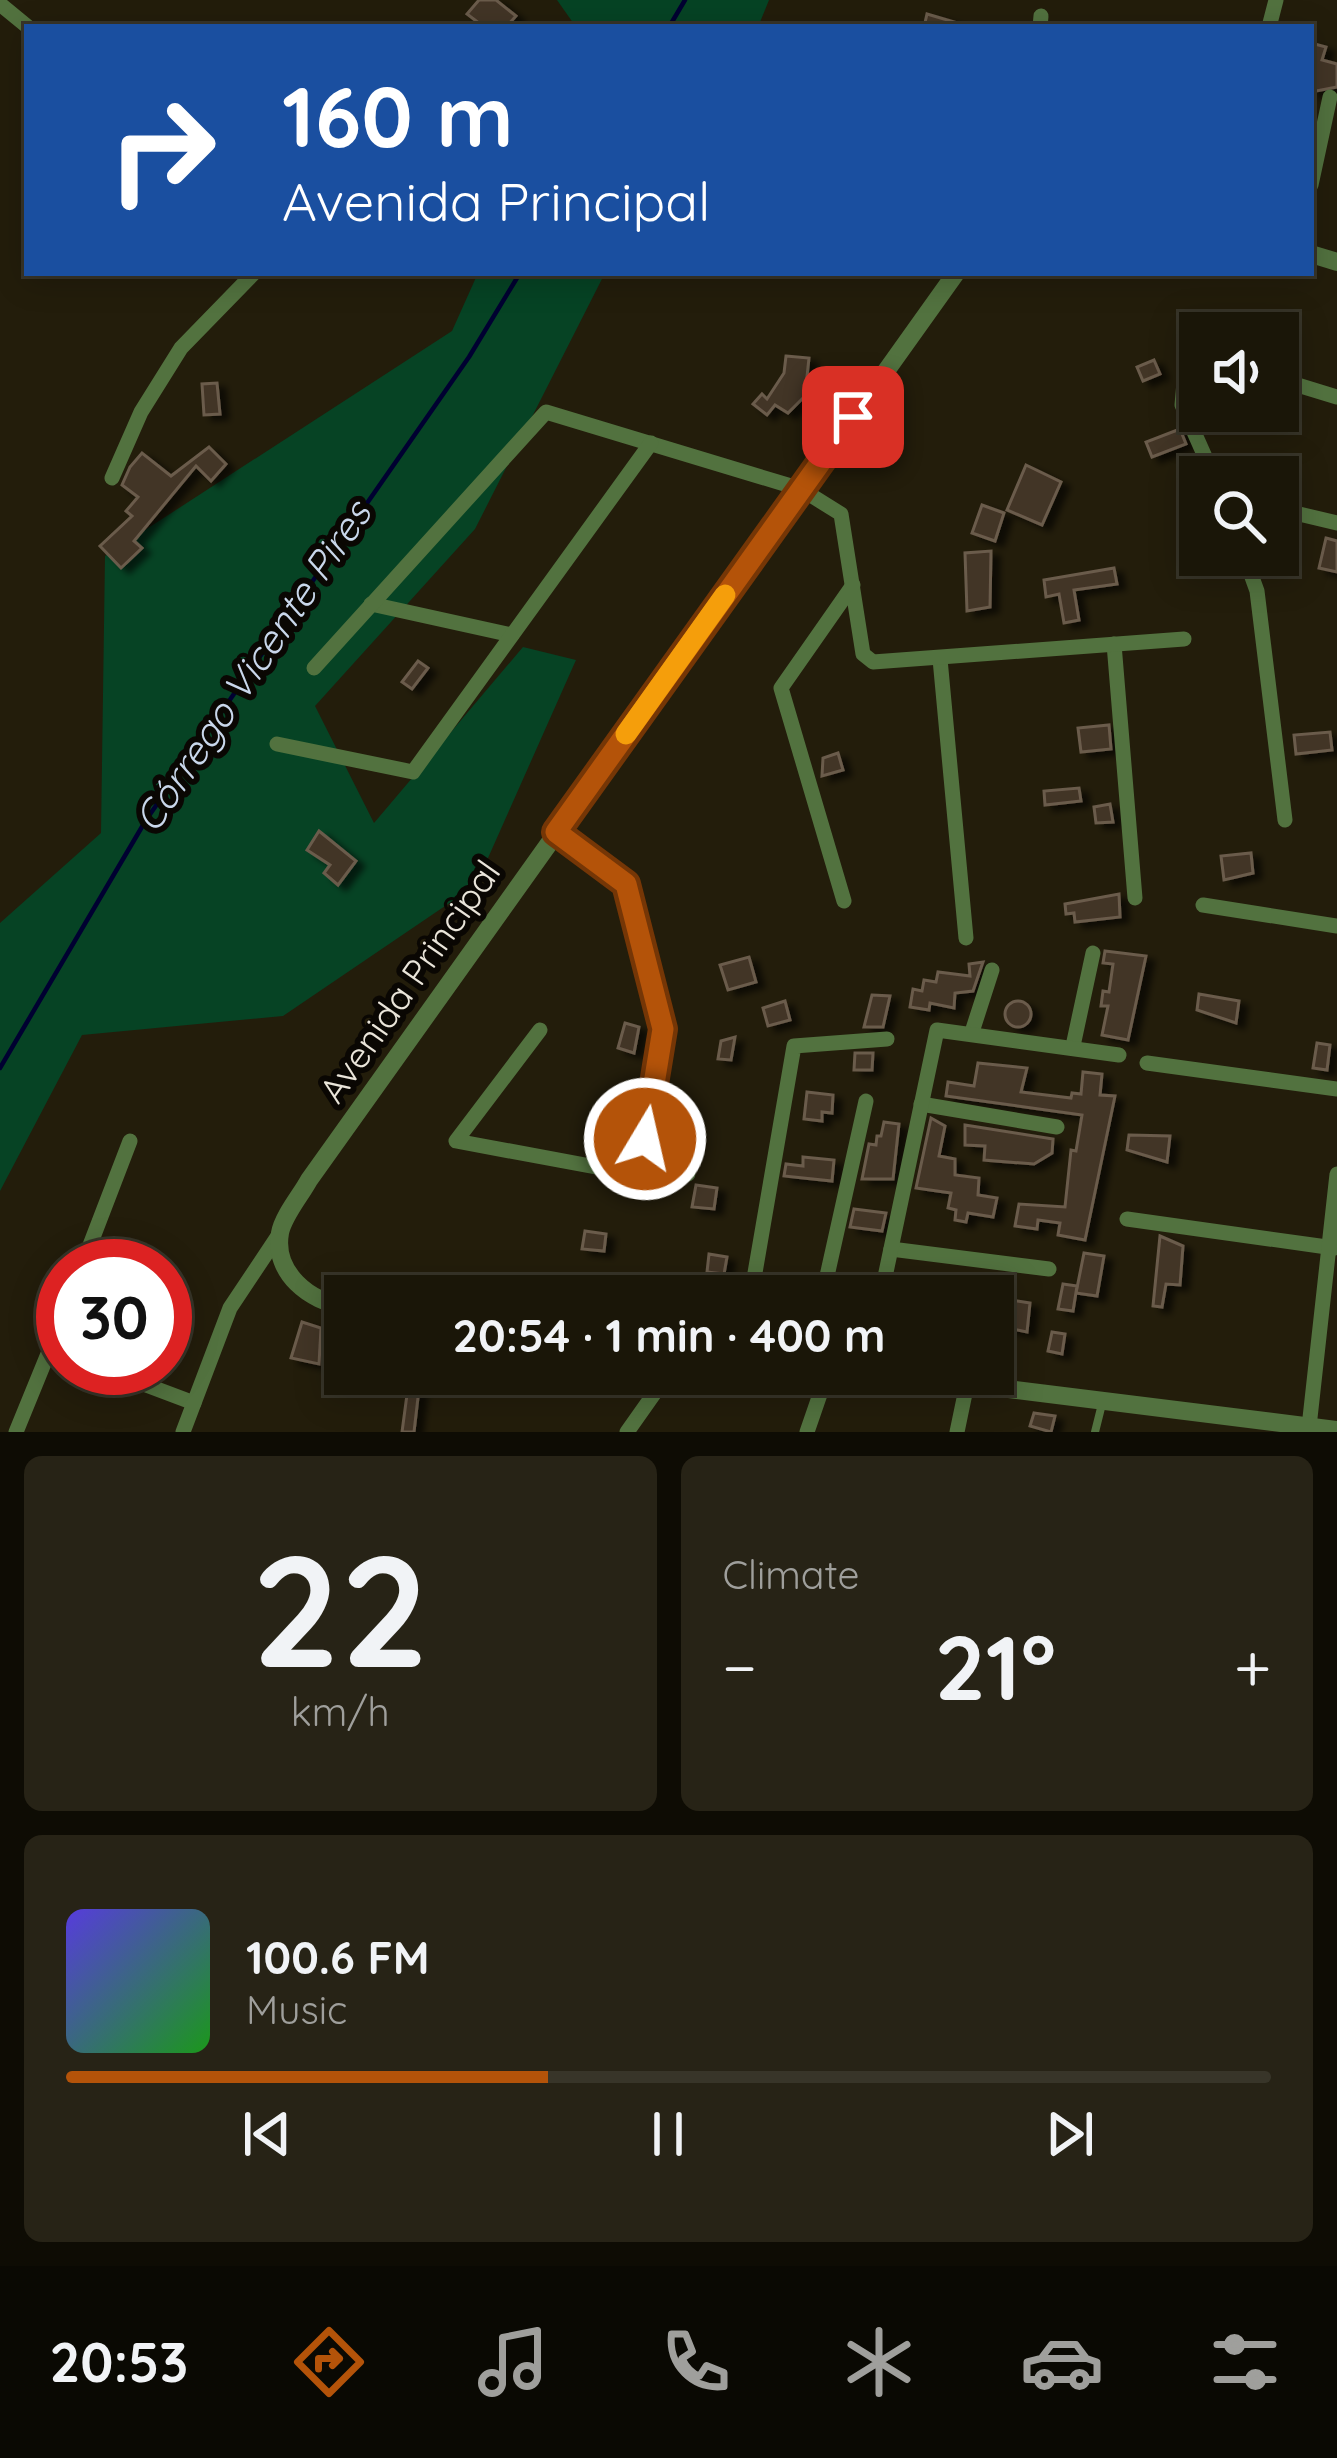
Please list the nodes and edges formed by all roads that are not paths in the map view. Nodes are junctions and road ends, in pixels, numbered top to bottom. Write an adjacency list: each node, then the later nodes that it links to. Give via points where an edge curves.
1 (0, 4): 2 (street)
2 (24, 24)
3 (1330, 98): 4 (street)
4 (1314, 171)
5 (251, 276): 10 (street, via 181,348 140,412)
6 (954, 276): 11 (street, Avenida Principal)
7 (1299, 385): 8 (street)
8 (1337, 397)
9 (651, 442): 11 (street); 16 (street, via 555,412 538,416); 17 (street)
10 (112, 478)
11 (801, 489): 15 (street, via 841,514); 24 (street, Avenida Principal)
12 (1299, 514): 13 (street)
13 (1337, 523)
14 (1252, 576): 23 (street)
15 (853, 585): 20 (street, via 863,653 873,662); 26 (street, via 781,688)
16 (371, 604): 17 (street); 21 (street)
17 (512, 635): 22 (street, via 413,772)
18 (1184, 639): 19 (street)
19 (1114, 644): 20 (street); 25 (street)
20 (940, 659): 29 (street)
21 (314, 668)
22 (277, 743)
23 (1285, 820)
24 (556, 832): 45 (street, via 626,884 663,1029); 47 (street, Avenida Principal, via 309,1180)
25 (1135, 898)
26 (844, 901)
27 (1203, 905): 28 (street)
28 (1337, 926)
29 (966, 938)
30 (1093, 953): 35 (street)
31 (992, 970): 33 (street)
32 (540, 1030): 45 (street, via 456,1141)
33 (972, 1032): 35 (street); 40 (street, via 937,1030)
34 (887, 1039): 52 (street, via 794,1046)
35 (1073, 1046): 36 (street)
36 (1119, 1055)
37 (1148, 1064): 38 (street)
38 (1337, 1088)
39 (866, 1101): 53 (street)
40 (921, 1104): 41 (street); 50 (street)
41 (1057, 1127)
42 (130, 1141): 48 (street)
43 (688, 1174): 45 (street)
44 (1337, 1174): 49 (street)
45 (638, 1175)
46 (1126, 1220): 49 (street)
47 (280, 1233): 55 (street, via 286,1270); 63 (street, via 230,1308)
48 (92, 1239)
49 (1333, 1248): 65 (street)
50 (891, 1249): 51 (street); 54 (street)
51 (1049, 1269)
52 (755, 1275)
53 (827, 1275)
54 (885, 1275)
55 (324, 1303)
56 (1014, 1390): 62 (street)
57 (36, 1392): 67 (street)
58 (173, 1395): 63 (street)
59 (653, 1395): 69 (street)
60 (820, 1395): 70 (street)
61 (965, 1395): 71 (street)
62 (1102, 1401): 64 (street); 72 (lane)
63 (194, 1403): 68 (street)
64 (1246, 1425): 65 (street)
65 (1309, 1426): 66 (street)
66 (1337, 1430)
67 (16, 1432)
68 (183, 1432)
69 (627, 1432)
70 (807, 1432)
71 (957, 1432)
72 (1095, 1432)

